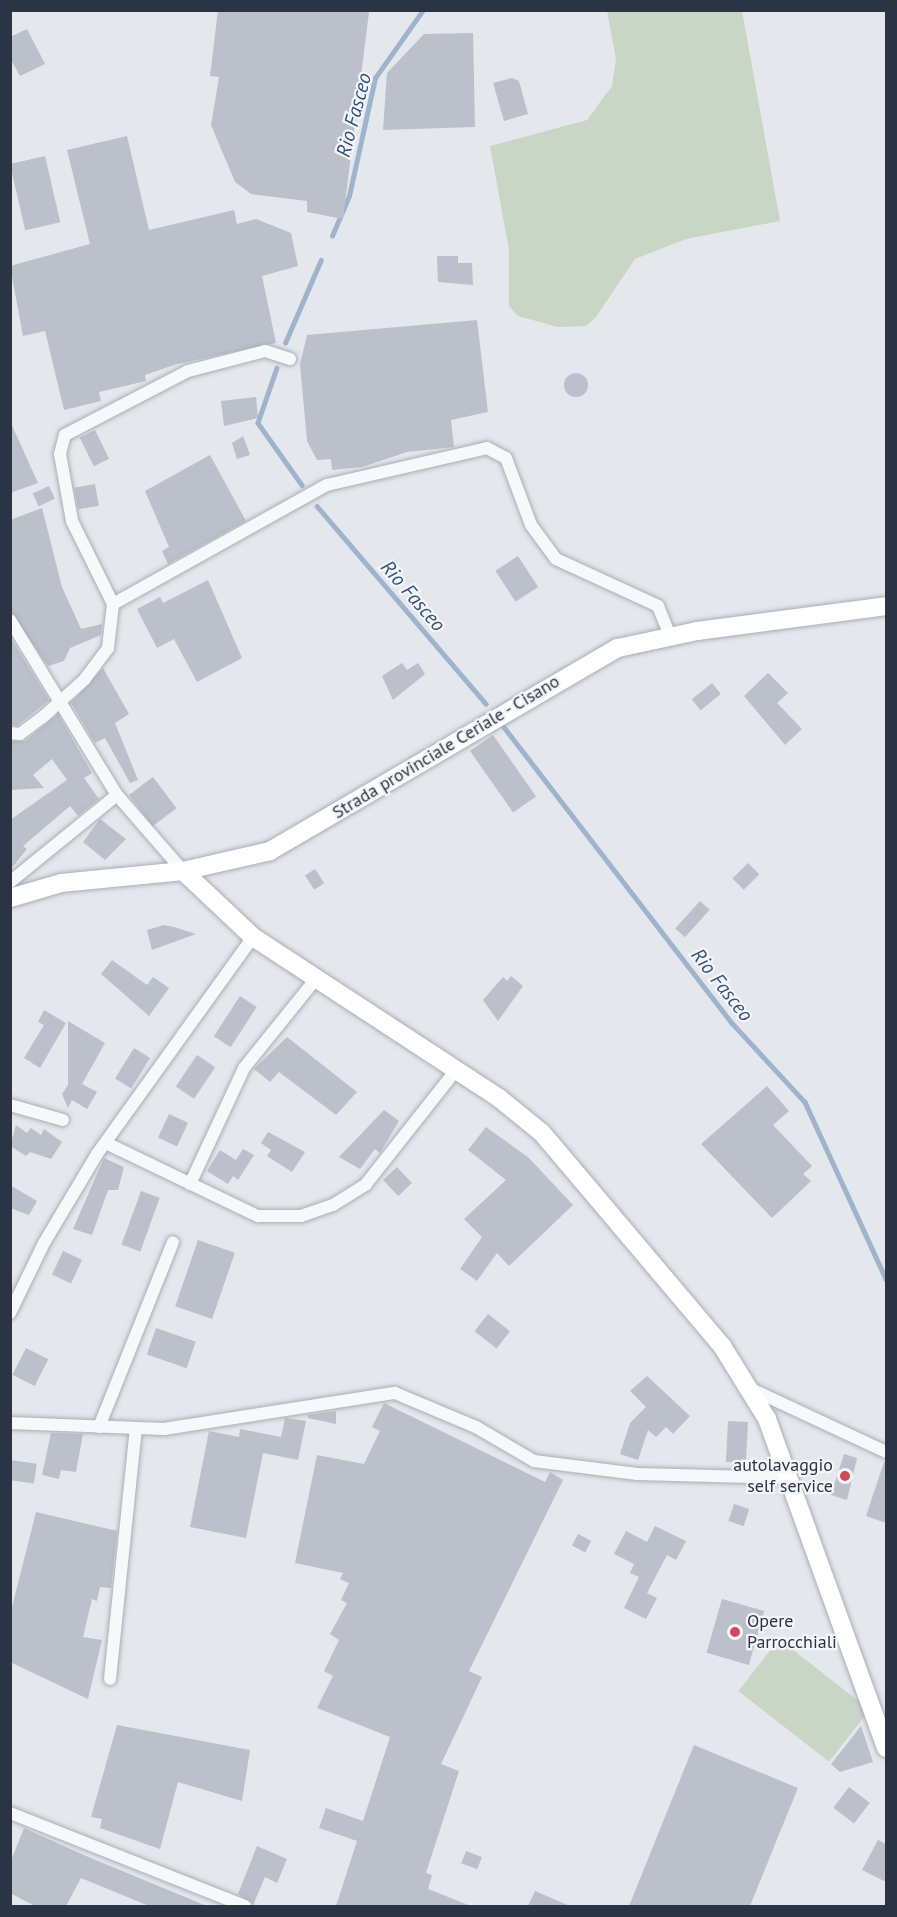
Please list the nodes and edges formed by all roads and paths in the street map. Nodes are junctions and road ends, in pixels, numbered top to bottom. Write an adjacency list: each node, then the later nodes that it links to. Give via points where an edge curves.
1 (290, 359): 2 (street, via 265,351 188,371 65,435 60,454 72,521)
2 (113, 604): 5 (street, via 327,485 487,448 506,458 531,525 556,559 658,606); 6 (street, via 108,648)
3 (886, 606): 5 (street, Strada provinciale Ceriale - Cisano)
4 (10, 620): 6 (street)
5 (670, 635): 9 (street, Strada provinciale Ceriale - Cisano, via 618,648 566,675 270,851)
6 (60, 702): 7 (street, via 20,734); 8 (street)
7 (10, 733)
8 (117, 795): 9 (street); 10 (street)
9 (183, 871): 11 (street, Strada provinciale Ceriale - Cisano, via 62,883); 12 (street)
10 (10, 882)
11 (10, 898)
12 (253, 937): 13 (street); 17 (street)
13 (315, 980): 14 (street); 18 (street, via 244,1068)
14 (456, 1070): 18 (street, via 378,1171 333,1205 274,1220 233,1207); 21 (street, via 542,1133 722,1346)
15 (10, 1105): 16 (street)
16 (63, 1120)
17 (106, 1143): 18 (street); 20 (street, via 53,1226)
18 (190, 1184)
19 (173, 1242): 23 (street)
20 (10, 1312)
21 (749, 1388): 25 (street); 26 (street)
22 (10, 1423): 23 (street)
23 (99, 1427): 24 (street)
24 (136, 1428): 26 (street, via 395,1393 477,1427 534,1461 637,1474); 27 (street)
25 (886, 1452)
26 (790, 1478): 28 (street)
27 (110, 1679)
28 (886, 1748)
29 (10, 1813): 30 (street)
30 (245, 1906)

